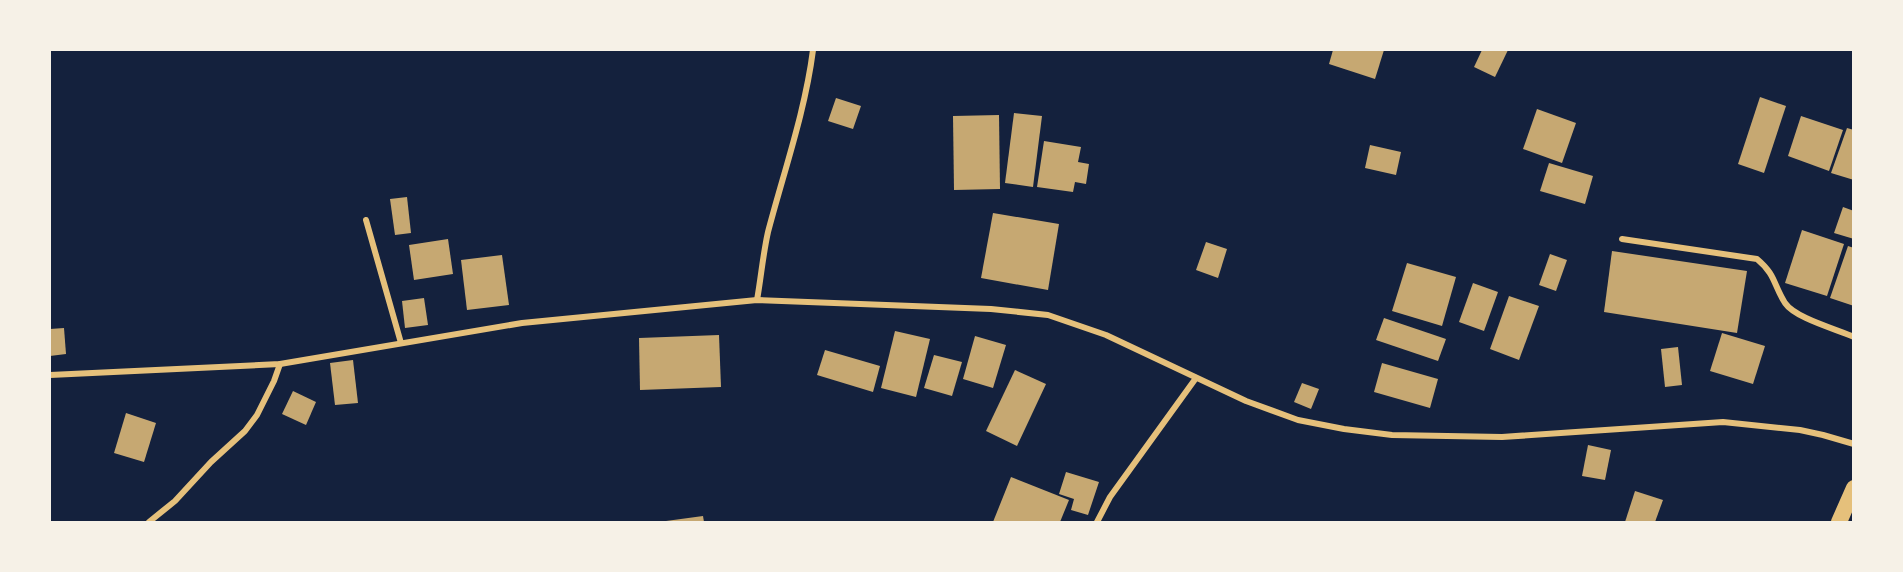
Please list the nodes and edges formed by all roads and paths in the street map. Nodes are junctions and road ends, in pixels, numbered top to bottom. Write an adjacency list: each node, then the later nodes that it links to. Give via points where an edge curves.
1 (813, 50): 4 (street, via 796,138 768,234)
2 (366, 220): 6 (street)
3 (1622, 239): 5 (street, via 1757,259 1768,268 1786,304 1798,314)
4 (757, 300): 6 (street, via 522,323); 9 (street, via 991,309 1048,315 1106,335)
5 (1854, 336)
6 (401, 343): 7 (street)
7 (280, 364): 8 (street); 12 (street, via 257,415 244,431)
8 (50, 375)
9 (1196, 378): 10 (street, via 1298,420 1392,435 1502,437 1723,422 1800,430); 13 (street)
10 (1854, 444)
11 (1854, 488): 14 (highway)
12 (149, 522)
13 (1096, 522)
14 (1839, 522)

